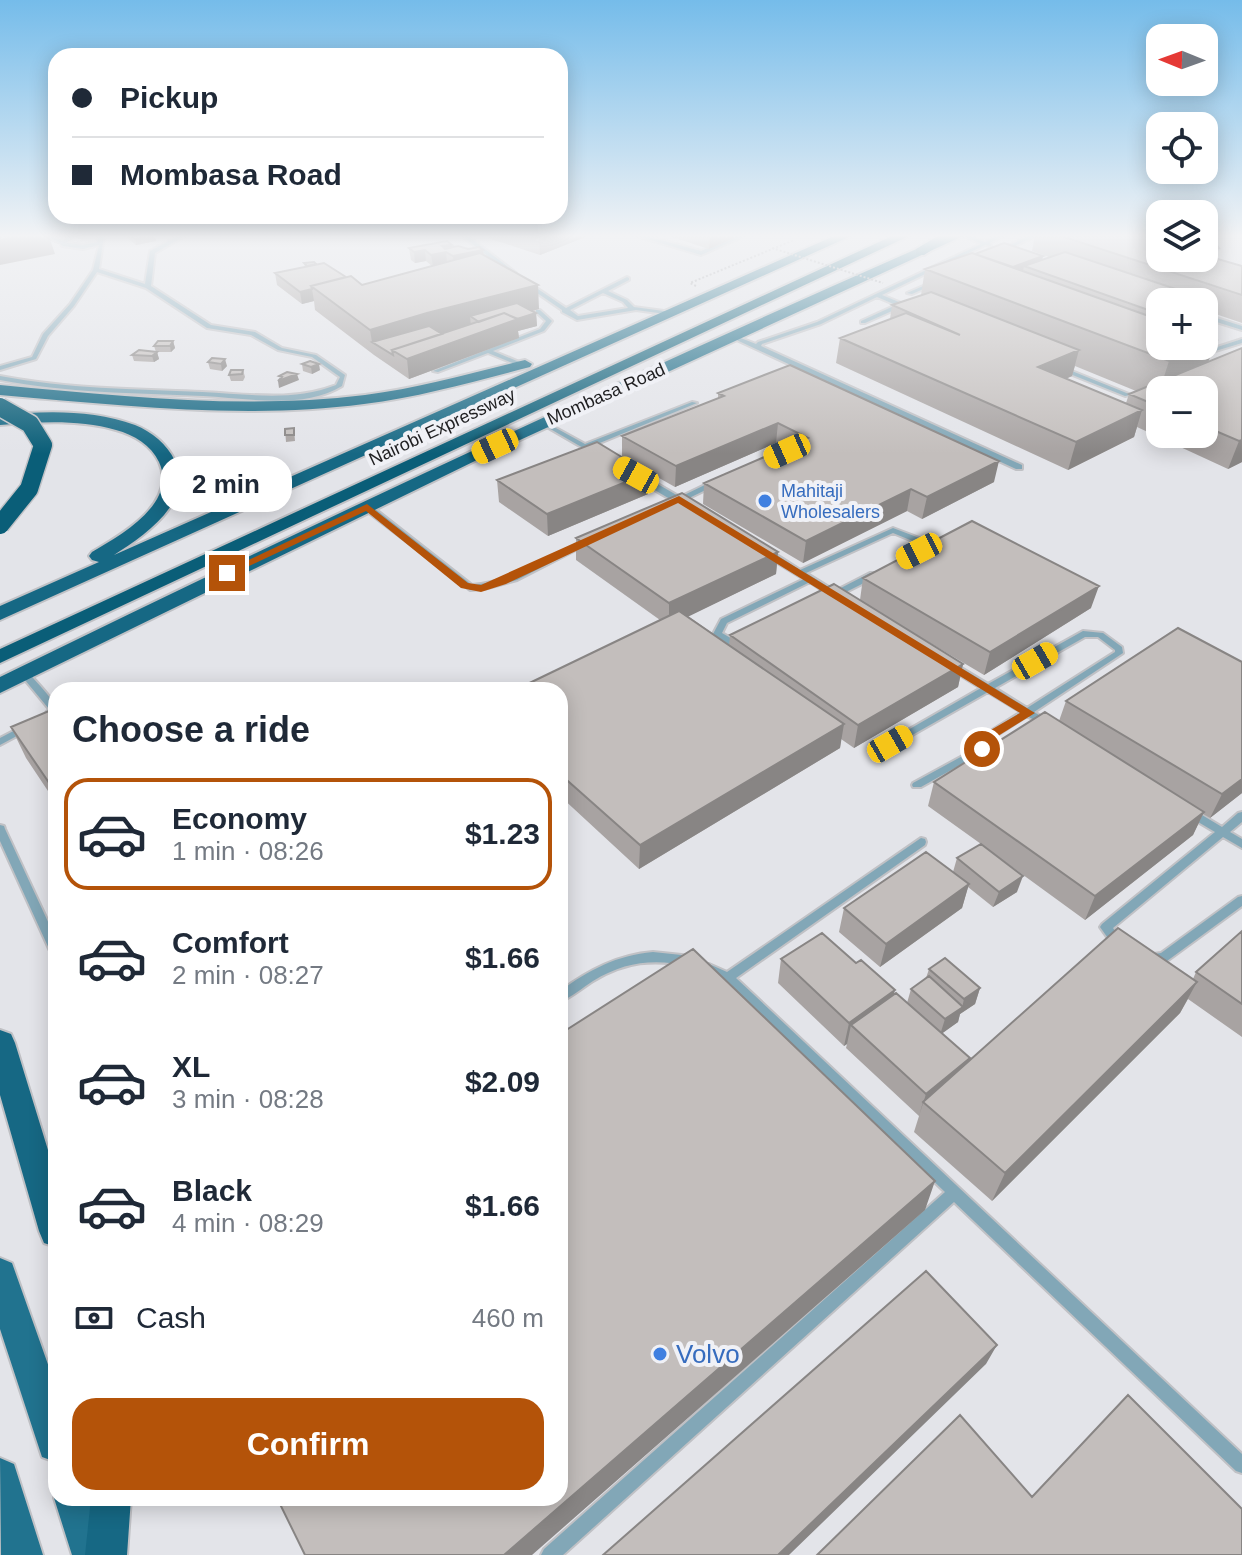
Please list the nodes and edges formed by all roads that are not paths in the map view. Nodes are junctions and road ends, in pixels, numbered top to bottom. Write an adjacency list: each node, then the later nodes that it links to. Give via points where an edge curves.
1 (69, 309): 28 (lane, via 45,335 34,358)
2 (182, 309): 32 (lane, via 216,330 253,333 280,349 314,356 343,376 342,381 320,394 259,396 119,391)
3 (561, 309): 15 (lane)
4 (569, 309): 15 (lane)
5 (633, 309): 15 (lane, via 583,318); 16 (lane)
6 (683, 309): 16 (highway)
7 (718, 309): 60 (highway, Nairobi Expressway)
8 (747, 309): 61 (highway, Nairobi Expressway)
9 (793, 309): 20 (highway, Mombasa Road)
10 (849, 309): 22 (lane)
11 (893, 309): 18 (lane)
12 (911, 309): 13 (lane)
13 (915, 310)
14 (538, 311): 25 (lane, via 547,319 546,327)
15 (564, 311)
16 (671, 314): 24 (highway)
17 (1218, 320): 19 (lane)
18 (863, 322)
19 (1242, 328)
20 (731, 336): 22 (lane); 38 (highway, Mombasa Road)
21 (1242, 341): 23 (lane)
22 (758, 347): 31 (lane)
23 (1218, 348)
24 (585, 350): 26 (highway); 58 (highway)
25 (490, 352): 26 (lane); 29 (lane)
26 (522, 365): 33 (highway, via 380,397 300,404 135,401)
27 (1056, 367): 34 (lane)
28 (0, 368)
29 (436, 371)
30 (786, 371): 31 (lane)
31 (815, 373): 41 (lane)
32 (0, 378)
33 (0, 390)
34 (1127, 395)
35 (694, 403): 39 (lane)
36 (0, 407): 48 (highway, bridge, via 30,424 43,445 27,495)
37 (0, 420): 58 (highway, via 69,418 127,428 149,439 173,470 165,501 133,534)
38 (543, 423): 39 (lane); 46 (highway, Mombasa Road)
39 (586, 451): 40 (lane)
40 (605, 458)
41 (1019, 467)
42 (630, 472): 44 (lane)
43 (719, 481): 44 (lane)
44 (679, 499): 45 (lane); 47 (lane)
45 (665, 506)
46 (367, 507): 49 (lane, via 470,588 502,582); 63 (highway, Mombasa Road)
47 (692, 508)
48 (0, 525)
49 (597, 537)
50 (760, 549): 52 (lane)
51 (905, 558): 52 (lane, via 922,545 893,530)
52 (800, 573): 54 (lane)
53 (877, 573): 55 (lane)
54 (810, 579): 55 (lane); 59 (lane, via 733,615 718,628 717,634 733,643)
55 (835, 595): 56 (lane); 57 (lane)
56 (822, 601)
57 (848, 602)
58 (0, 614)
59 (755, 638)
60 (0, 639)
61 (0, 657)
62 (937, 657): 65 (lane)
63 (25, 674): 64 (highway, Mombasa Road); 66 (lane)
64 (0, 686)
65 (988, 688): 67 (lane); 67 (lane, via 1083,634 1100,635 1115,644 1119,653); 71 (lane)
66 (48, 702)
67 (1029, 713): 69 (lane); 72 (lane, via 994,733 982,749)
68 (48, 717): 70 (lane)
69 (1055, 729)
70 (0, 742)
71 (890, 744)
72 (917, 785)
73 (1184, 808): 76 (lane)
74 (1242, 816): 76 (lane)
75 (0, 829): 80 (lane)
76 (1223, 832): 78 (lane); 79 (lane, via 1106,927 1132,954 1163,958)
77 (921, 842): 81 (lane)
78 (1242, 844)
79 (1242, 900)
80 (48, 934)
81 (728, 978): 82 (lane, via 690,961 634,957 599,970); 84 (lane)
82 (568, 991)
83 (0, 1043): 85 (highway)
84 (955, 1192): 88 (lane); 95 (lane)
85 (48, 1204)
86 (0, 1275): 87 (main road)
87 (48, 1419)
88 (1242, 1465)
89 (0, 1478): 92 (main road)
90 (77, 1506): 93 (main road)
91 (110, 1506): 94 (highway)
92 (22, 1555)
93 (93, 1555)
94 (106, 1555)
95 (550, 1555)

